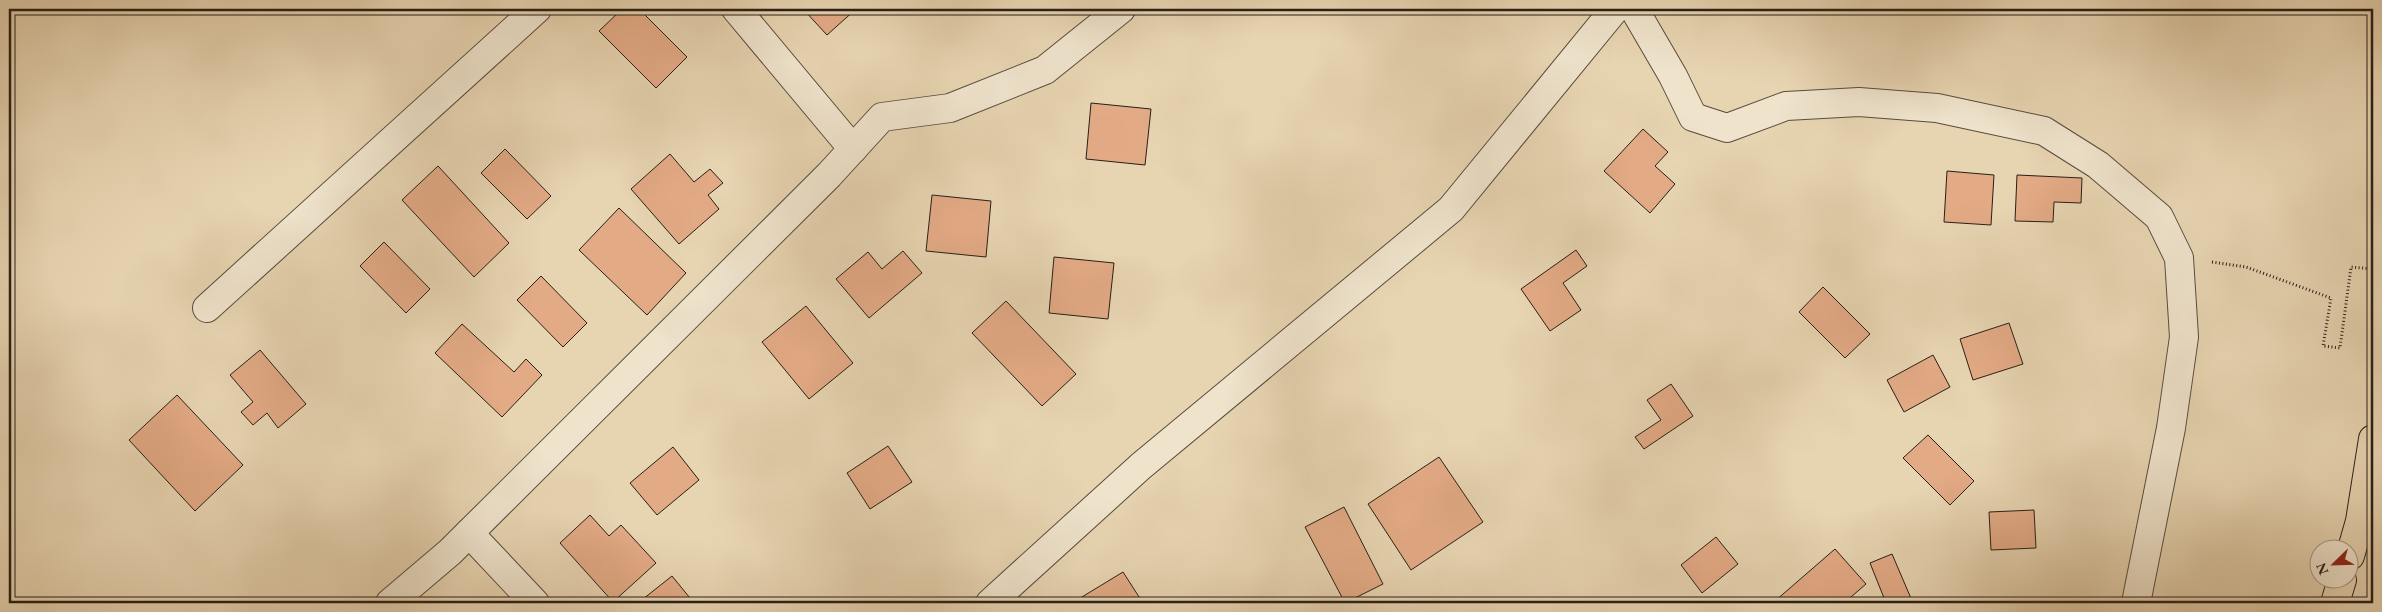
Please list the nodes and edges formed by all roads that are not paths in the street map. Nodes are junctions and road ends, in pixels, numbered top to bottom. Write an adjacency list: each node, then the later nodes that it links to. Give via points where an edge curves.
1 (537, 9): 7 (street)
2 (736, 9): 6 (street)
3 (1121, 9): 6 (street, via 1045,70 950,108 882,117)
4 (1615, 9): 14 (street, via 1452,209 1141,466)
5 (1634, 9): 15 (street, via 1693,117 1727,128 1786,106 1859,102 1937,108 2044,131 2098,164 2159,217 2179,258 2184,338)
6 (853, 149): 9 (street)
7 (207, 308)
8 (2373, 439): 10 (highway)
9 (470, 533): 12 (street); 13 (street)
10 (2354, 540)
11 (2339, 590): 16 (highway)
12 (390, 603)
13 (535, 603)
14 (990, 603)
15 (2136, 603)
16 (2335, 603)

